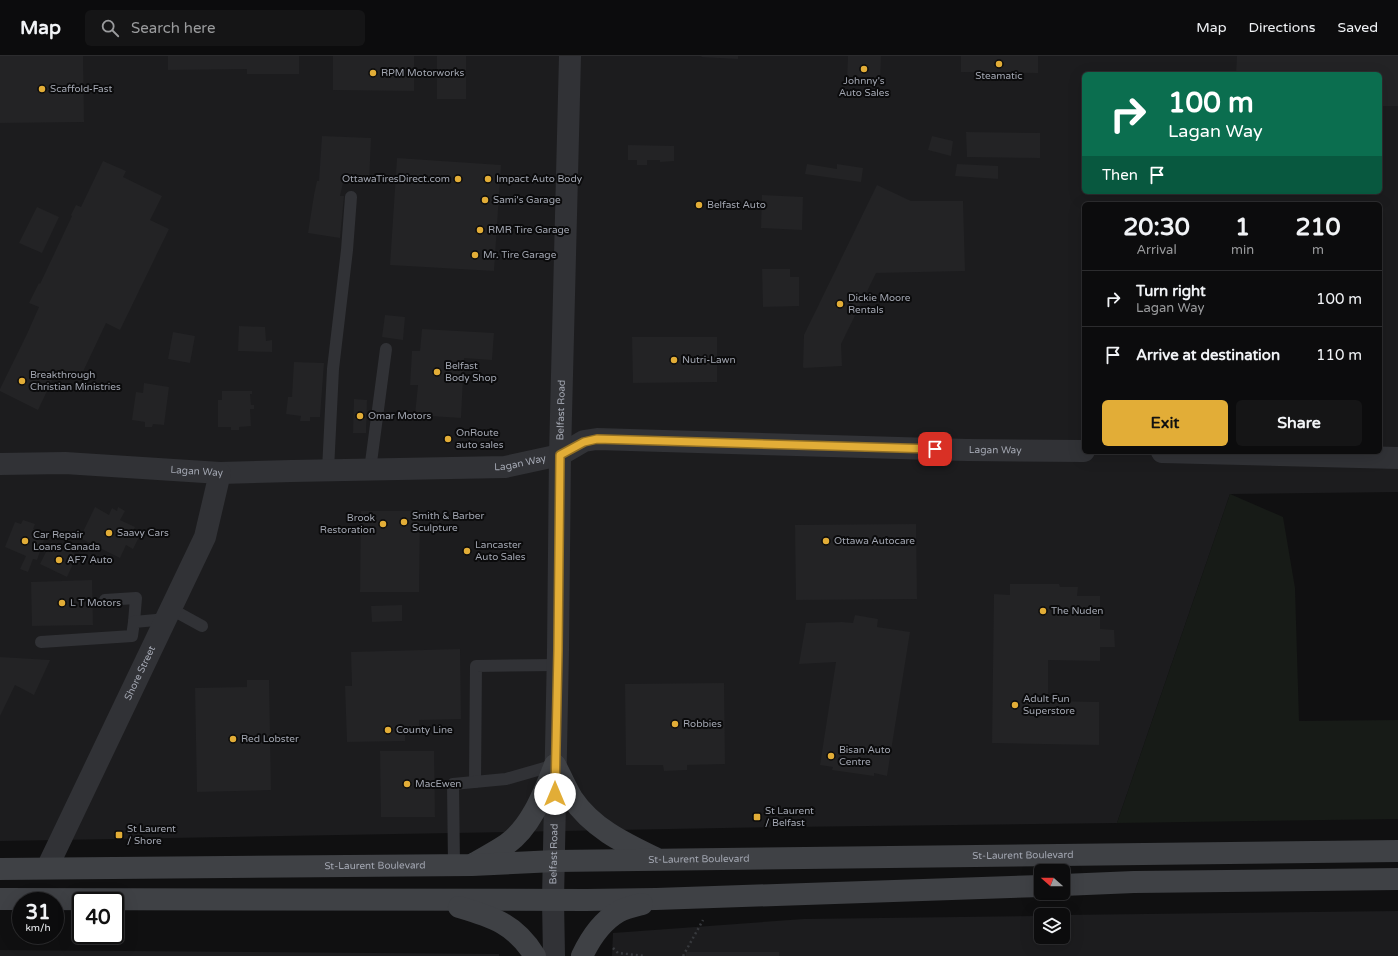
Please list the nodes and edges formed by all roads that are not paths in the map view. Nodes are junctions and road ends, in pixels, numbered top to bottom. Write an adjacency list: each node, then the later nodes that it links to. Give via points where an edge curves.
1 (570, 56): 6 (street, Belfast Road)
2 (351, 197): 9 (lane, via 334,369)
3 (386, 349): 10 (lane)
4 (1082, 451): 6 (street, Lagan Way, via 597,439 584,442)
5 (1241, 454): 7 (street)
6 (560, 455): 10 (street, Lagan Way, via 505,467); 17 (street, Belfast Road)
7 (1398, 458)
8 (0, 464): 11 (street, Lagan Way, via 65,464)
9 (328, 470): 10 (street, Lagan Way); 11 (street, Lagan Way)
10 (370, 470)
11 (220, 473): 13 (street, Shore Street, via 205,537)
12 (105, 600): 14 (lane, via 136,598)
13 (169, 614): 14 (lane); 15 (lane); 24 (street, Shore Street)
14 (134, 622): 16 (lane, via 132,636)
15 (202, 626)
16 (41, 642)
17 (558, 665): 18 (street, Belfast Road); 19 (lane, via 476,666)
18 (555, 765): 19 (lane, via 506,779); 21 (main road, via 572,798 595,822 620,841); 22 (street, Belfast Road); 23 (main road, via 542,795 519,833 508,844)
19 (475, 782): 23 (lane, via 453,784)
20 (1398, 851): 21 (main road, St-Laurent Boulevard)
21 (659, 860): 22 (main road, St-Laurent Boulevard)
22 (555, 861): 23 (main road, St-Laurent Boulevard); 32 (street, Belfast Road)
23 (463, 865): 24 (main road, St-Laurent Boulevard)
24 (47, 868): 25 (main road, St-Laurent Boulevard)
25 (0, 869)
26 (1398, 879): 27 (main road)
27 (1070, 885)
28 (1034, 886): 31 (main road)
29 (0, 899): 30 (main road)
30 (435, 899): 32 (main road); 33 (main road, via 487,915 505,925 519,934)
31 (656, 899): 32 (main road); 35 (main road, via 618,912 596,932)
32 (553, 900): 34 (street, Belfast Road)
33 (535, 956)
34 (554, 956)
35 (582, 956)

